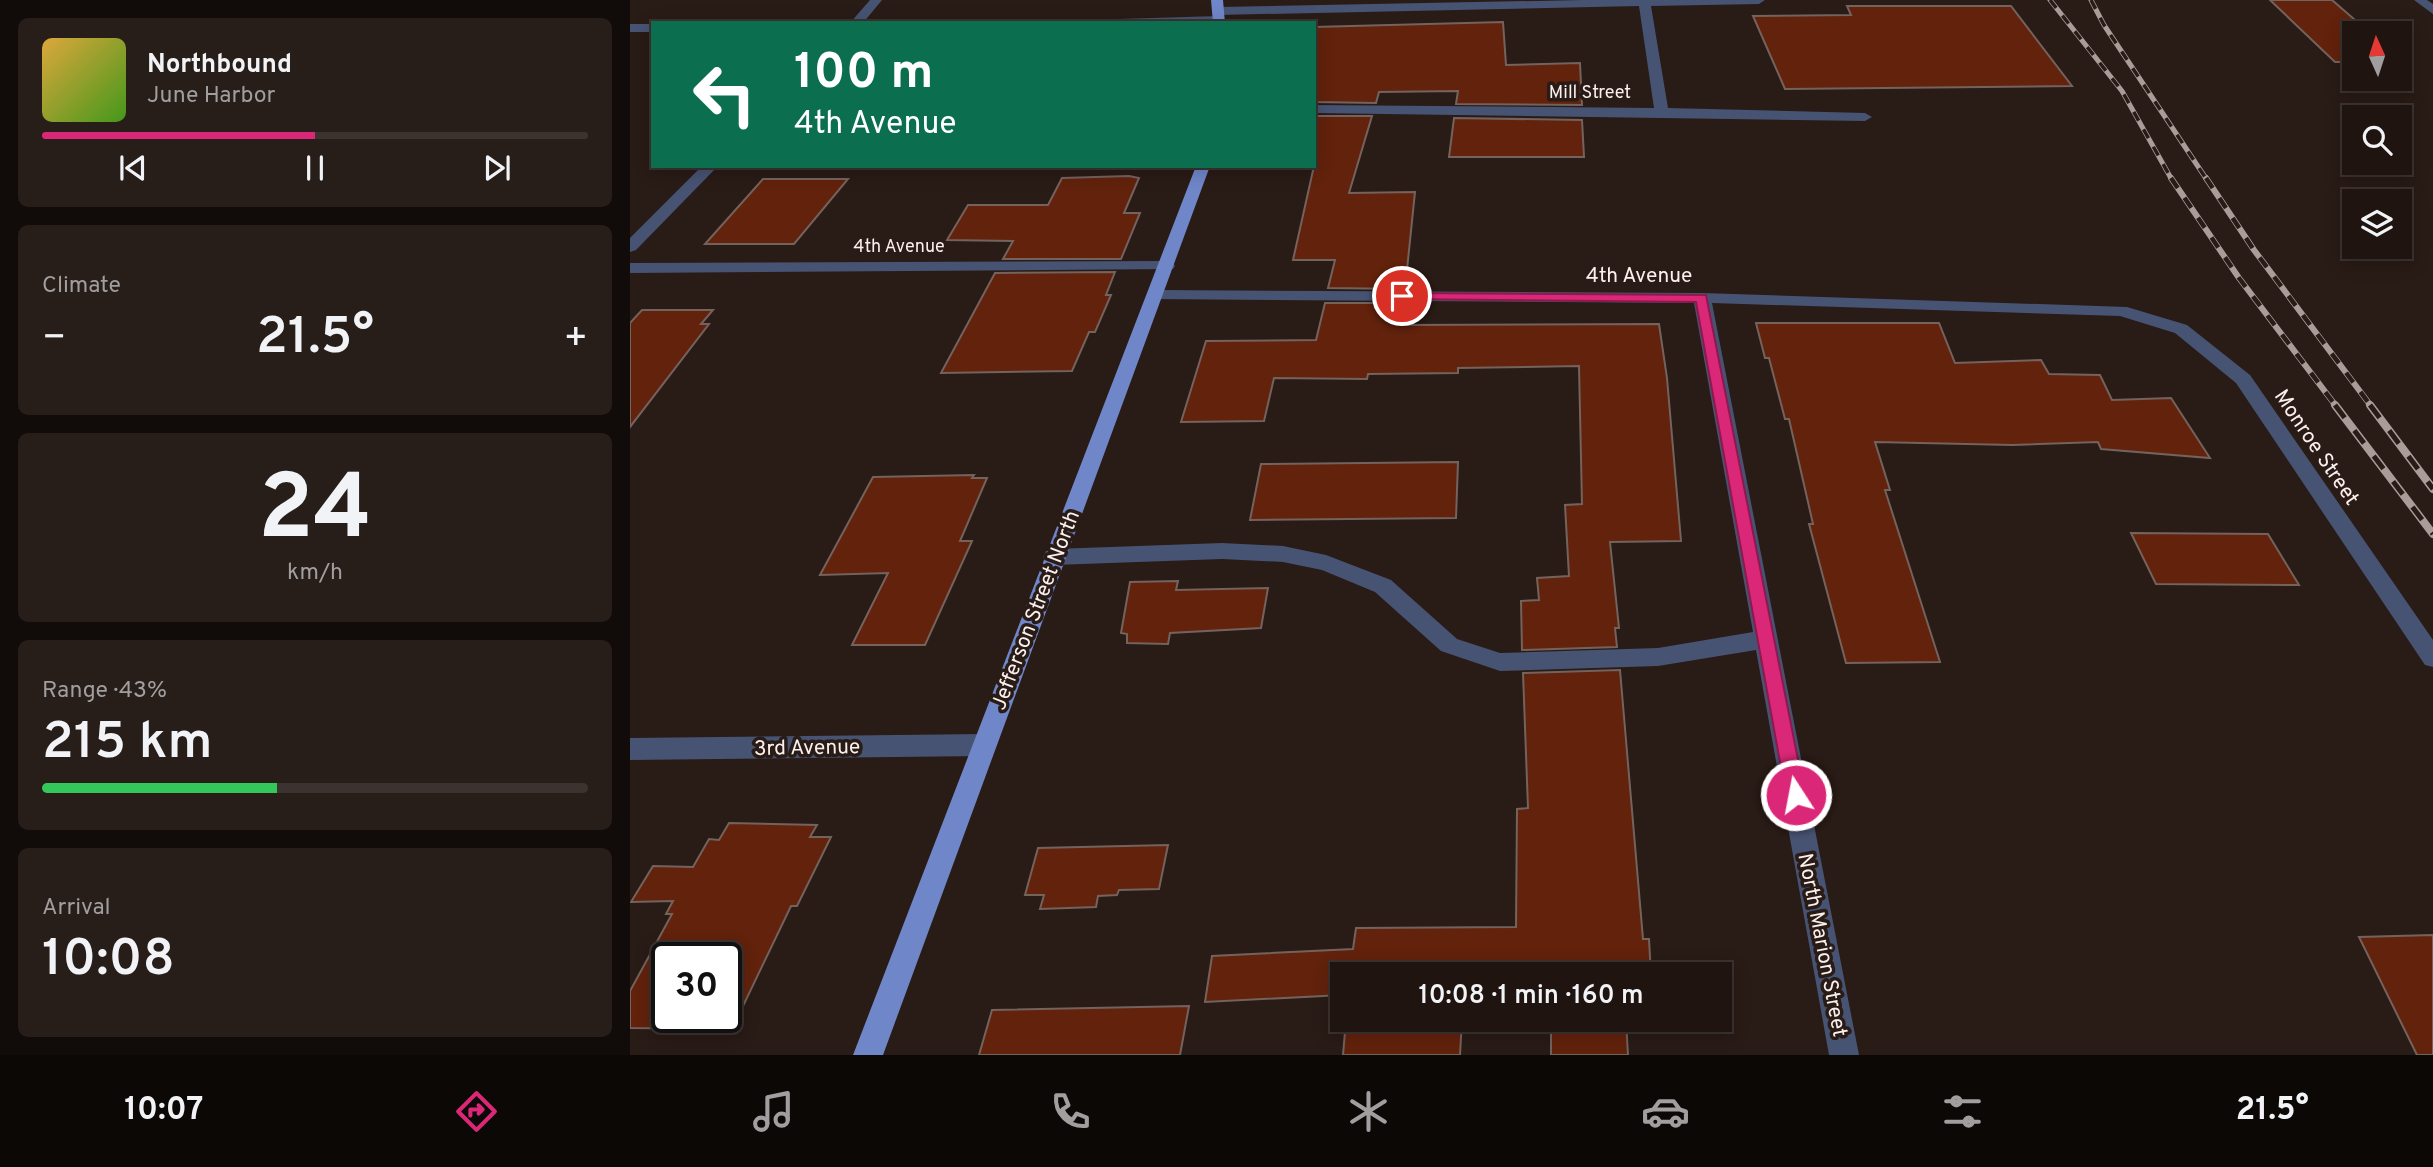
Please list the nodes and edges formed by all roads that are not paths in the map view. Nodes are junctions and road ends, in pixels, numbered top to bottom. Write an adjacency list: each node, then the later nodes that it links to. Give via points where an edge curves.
1 (876, 0): 8 (street)
2 (1759, 0): 5 (street)
3 (2421, 0): 4 (street); 6 (street)
4 (2433, 1)
5 (1644, 2): 7 (street); 13 (street)
6 (2433, 10)
7 (1218, 14): 9 (street)
8 (858, 21)
9 (1140, 21)
10 (630, 28): 11 (street)
11 (651, 28)
12 (1316, 109): 13 (street, Mill Street)
13 (1662, 112): 14 (street, Mill Street)
14 (1865, 117)
15 (709, 168): 17 (street)
16 (1202, 168): 18 (main road, Jefferson Street North)
17 (630, 247)
18 (1167, 266): 19 (street, 4th Avenue); 20 (main road, Jefferson Street North)
19 (630, 268)
20 (1156, 295): 21 (street, 4th Avenue); 23 (main road, Jefferson Street North)
21 (1702, 298): 22 (street, 4th Avenue); 24 (street, North Marion Street)
22 (2121, 311): 25 (street, Monroe Street, via 2181,329 2244,379)
23 (1054, 557): 24 (street, via 1222,551 1283,554 1326,563 1383,586 1449,645 1500,662 1658,657); 26 (main road, Jefferson Street North)
24 (1766, 639): 29 (street, North Marion Street)
25 (2433, 658)
26 (984, 745): 27 (street, 3rd Avenue); 28 (main road, Jefferson Street North)
27 (630, 749)
28 (868, 1055)
29 (1844, 1055)

